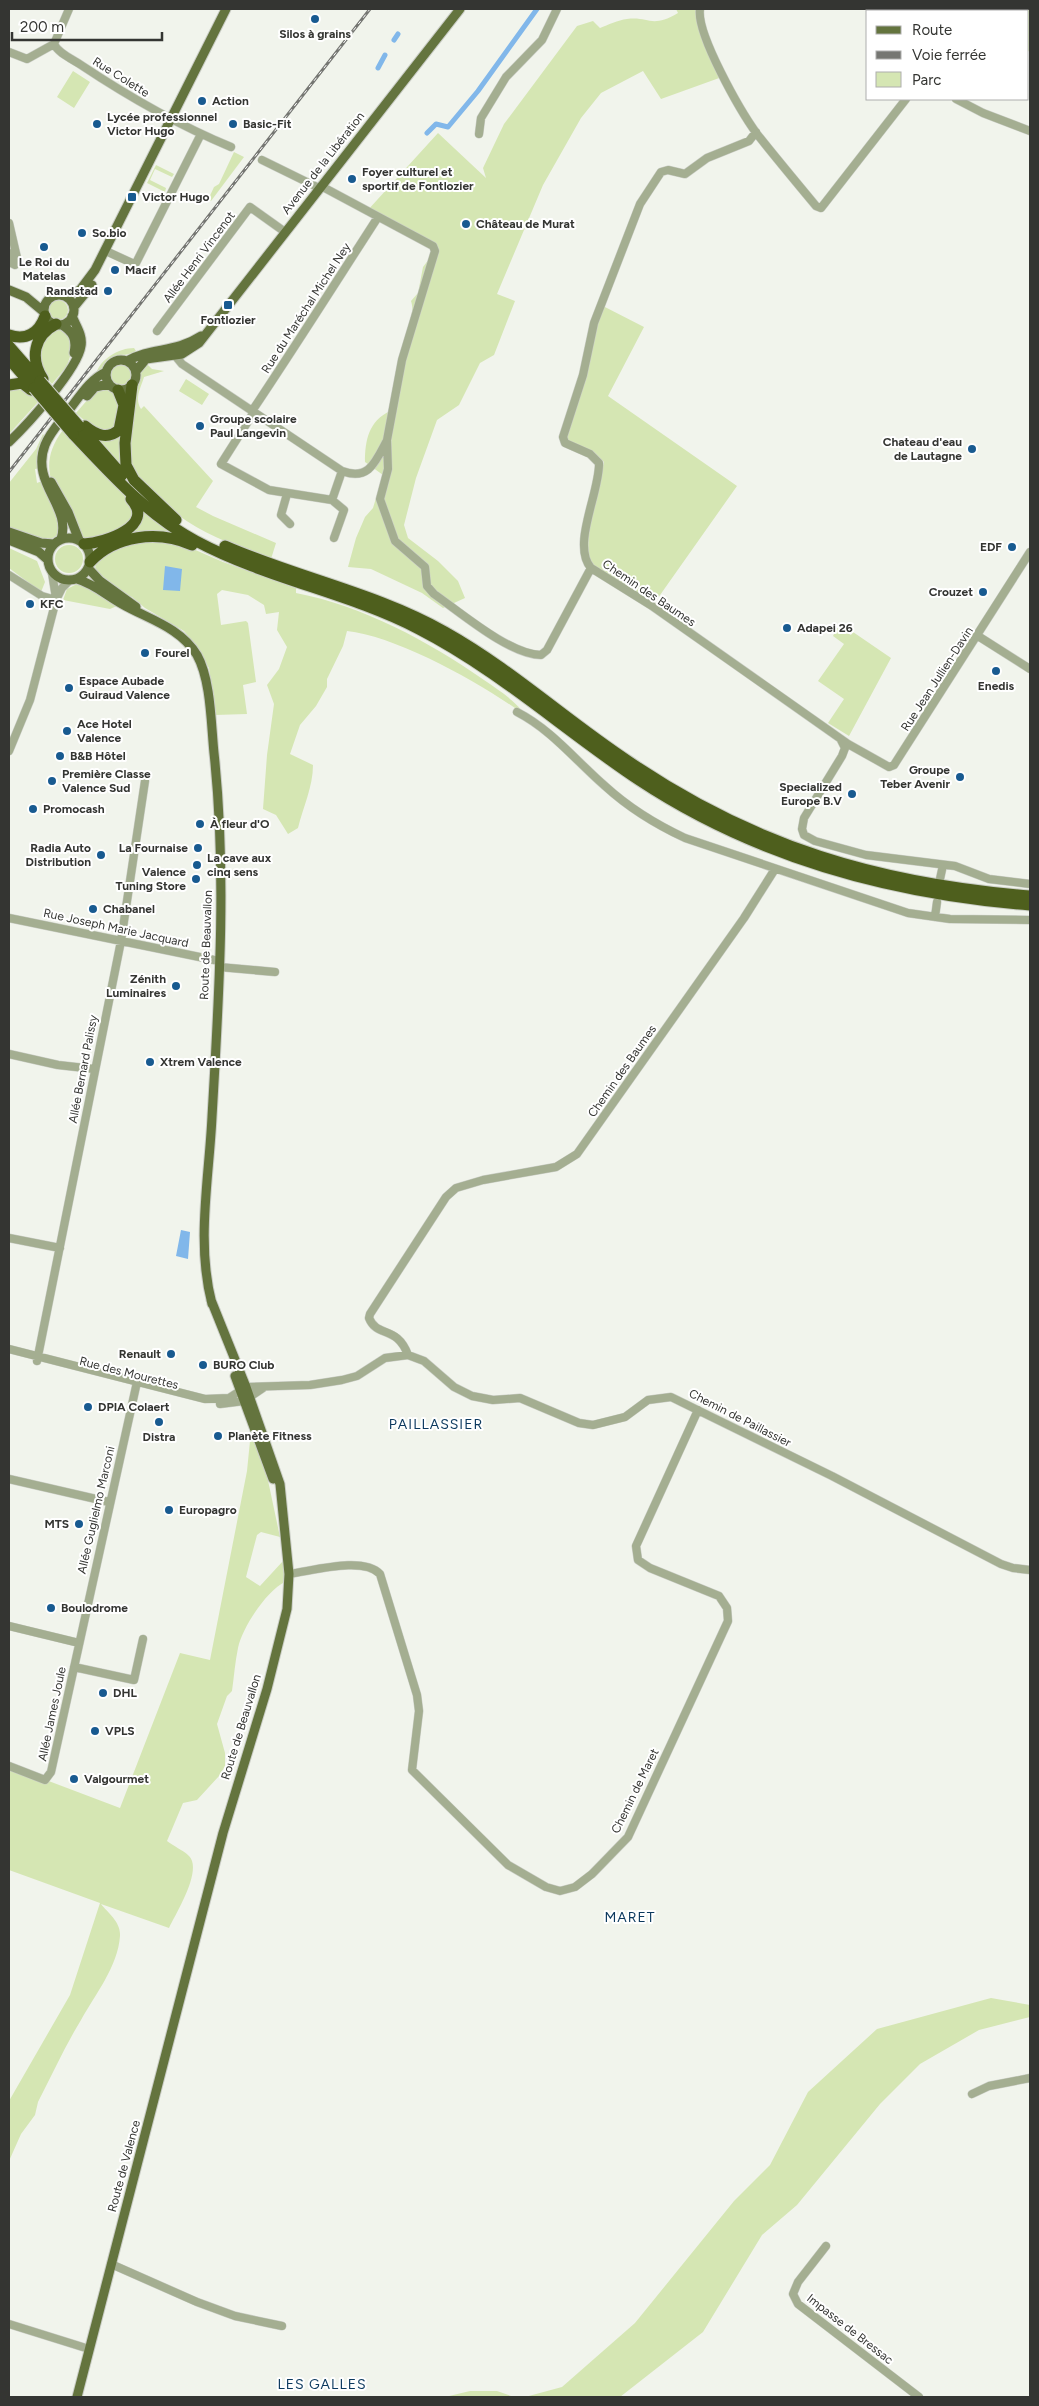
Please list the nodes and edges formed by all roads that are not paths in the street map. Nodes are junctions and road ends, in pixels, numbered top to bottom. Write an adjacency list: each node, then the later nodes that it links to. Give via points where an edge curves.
1 (69, 9): 6 (street)
2 (226, 9): 10 (main road)
3 (460, 9): 17 (main road, Avenue de la Libération)
4 (557, 9): 14 (street, via 542,40 501,85 481,118)
5 (700, 9): 12 (street, via 699,16 709,48)
6 (54, 44): 7 (street, via 27,59); 10 (street, Rue Colette, via 100,78)
7 (9, 52)
8 (905, 100): 12 (street, via 821,208)
9 (958, 100): 11 (street)
10 (171, 120): 13 (street, Rue Colette); 20 (main road)
11 (1030, 131)
12 (756, 132): 63 (street, Chemin des Baumes, via 750,141 707,158 684,174 668,170 661,172 640,204 594,323 583,375 563,437 565,443 590,454 599,463 585,540 584,556)
13 (200, 134): 15 (street, Rue Colette); 23 (street, via 138,260 132,264)
14 (479, 134)
15 (231, 147)
16 (262, 160): 17 (street)
17 (320, 187): 18 (street); 21 (main road, Avenue de la Libération)
18 (378, 217): 44 (street, Rue du Maréchal Michel Ney); 47 (street, via 433,246 435,251 402,360)
19 (9, 223): 22 (street, via 18,262 15,265 11,263)
20 (117, 227): 23 (main road); 25 (main road, via 90,278 80,290)
21 (285, 232): 31 (street, Allée Henri Vincenot, via 250,207); 34 (main road, Avenue de la Libération, via 206,333)
22 (9, 252)
23 (108, 252): 28 (main road, via 92,285)
24 (9, 290): 26 (main road)
25 (65, 296): 27 (main road, via 58,294); 28 (main road)
26 (26, 297): 27 (main road); 29 (main road)
27 (48, 299): 29 (main road)
28 (73, 312): 30 (main road); 48 (main road, via 82,340 78,357 31,419)
29 (44, 314): 30 (main road); 32 (highway, via 38,330 29,336)
30 (59, 324): 40 (highway, via 42,336 35,347); 46 (main road, via 70,330 75,339 70,364 29,417)
31 (158, 331)
32 (9, 335)
33 (9, 346): 40 (highway)
34 (175, 353): 36 (main road, Avenue de la Libération, via 144,352); 37 (main road, Avenue de la Libération, via 146,358); 44 (street, via 182,364)
35 (9, 359): 40 (highway)
36 (127, 361): 37 (main road); 38 (main road, via 114,361)
37 (136, 371): 41 (main road)
38 (106, 372): 42 (main road); 58 (main road, via 88,386 49,437 43,452 44,479 63,519 64,532)
39 (9, 385): 40 (highway)
40 (37, 385): 43 (highway, bridge); 43 (highway, bridge, via 55,398)
41 (132, 385): 42 (main road, via 126,389); 53 (highway, via 125,443 126,465 134,480)
42 (114, 387): 45 (highway, via 124,405 122,423 117,432 99,435); 59 (main road, via 96,387 54,438 46,459 47,474)
43 (61, 412): 45 (highway, bridge)
44 (253, 412): 50 (street); 51 (street, Rue du Maréchal Michel Ney, via 221,464 269,490)
45 (78, 427): 49 (highway); 53 (highway, via 130,483)
46 (9, 436)
47 (387, 440): 50 (street, via 367,471 354,476); 63 (street, via 388,469 380,499 395,541 424,567 427,586 434,594 489,633 525,653 541,655)
48 (9, 442)
49 (96, 458): 59 (highway, via 137,505 138,516 125,531 99,542); 64 (highway, via 137,500 175,529)
50 (342, 471): 52 (street)
51 (287, 494): 52 (street); 54 (street, via 281,515)
52 (332, 500): 56 (street, via 344,510)
53 (176, 520): 80 (highway, via 234,550 363,594 435,627 506,671 648,775 708,810 753,831 820,857 885,876 958,889)
54 (290, 524)
55 (9, 532): 58 (main road, via 41,543)
56 (334, 538)
57 (9, 540): 61 (main road, via 39,552)
58 (57, 542): 59 (main road, via 73,538); 61 (main road)
59 (82, 542): 62 (main road, via 88,550)
60 (1030, 552): 70 (street, Rue Jean Jullien-Davin)
61 (47, 559): 65 (main road)
62 (89, 565): 64 (highway, via 99,552 114,544 162,536 187,542 223,559); 67 (main road); 69 (main road, via 100,580)
63 (591, 568): 73 (street, Chemin des Baumes, via 652,606)
64 (257, 569): 82 (highway, via 378,610 453,647 640,780 689,810 743,837 818,866 884,885 956,898)
65 (52, 573): 67 (main road, via 60,578); 68 (street)
66 (9, 575): 68 (street, via 34,592)
67 (73, 579): 68 (street, via 62,588); 69 (main road, via 88,582)
68 (56, 600): 74 (street, via 30,700)
69 (148, 616): 87 (main road, Route de Beauvallon, via 186,641 200,660 205,678 220,820)
70 (978, 636): 71 (street); 73 (street, Rue Jean Jullien-Davin, via 894,765 886,766)
71 (1030, 669)
72 (518, 712): 77 (street, via 558,740 634,810 660,826)
73 (841, 738): 76 (street, via 845,748 804,818 804,835 866,855)
74 (9, 751)
75 (145, 781): 86 (street, Allée Bernard Palissy)
76 (943, 865): 78 (street); 79 (street, via 990,879)
77 (775, 869): 83 (street, via 908,913); 95 (street, Chemin des Baumes, via 577,1154 556,1167 456,1188 446,1198 369,1318 374,1327 394,1334)
78 (940, 879)
79 (1030, 884)
80 (1030, 896)
81 (937, 902): 83 (street)
82 (1030, 906)
83 (935, 917): 85 (street)
84 (9, 918): 86 (street, Rue Joseph Marie Jacquard)
85 (1030, 920)
86 (121, 941): 87 (street, Rue Joseph Marie Jacquard); 90 (street, Allée Bernard Palissy)
87 (219, 964): 88 (street, Rue Joseph Marie Jacquard); 99 (main road, Route de Beauvallon, via 205,1269 211,1300)
88 (275, 972)
89 (9, 1054): 90 (street)
90 (94, 1069): 92 (street, Allée Bernard Palissy)
91 (9, 1238): 92 (street)
92 (60, 1248): 96 (street, Allée Bernard Palissy)
93 (9, 1350): 96 (street, Rue des Mourettes)
94 (9, 1354): 96 (street, Rue des Mourettes)
95 (408, 1355): 98 (street, via 385,1358 357,1376 342,1380); 101 (street, Chemin de Paillassier, via 424,1361 454,1387 472,1396 493,1400 520,1398 593,1426 625,1417 656,1397 679,1400)
96 (37, 1359): 97 (street, Rue des Mourettes)
97 (137, 1384): 99 (street, Rue des Mourettes, via 204,1399 228,1398); 100 (street, Rue des Mourettes, via 195,1402 231,1404); 103 (street, Allée Guglielmo Marconi)
98 (265, 1387): 99 (street); 100 (street)
99 (243, 1389): 100 (main road, Route de Beauvallon)
100 (247, 1399): 105 (main road, Route de Beauvallon, via 284,1518)
101 (698, 1410): 104 (street, Chemin de Paillassier, via 1001,1564); 105 (street, Chemin de Maret, via 636,1546 638,1560 650,1568 719,1596 727,1608 728,1621 628,1837 575,1887 560,1892 508,1865 412,1770 419,1710 417,1696 380,1574 374,1568 357,1565)
102 (9, 1479): 103 (street)
103 (109, 1502): 108 (street, Allée Guglielmo Marconi)
104 (1030, 1570)
105 (289, 1574): 111 (main road, Route de Beauvallon, via 288,1609 283,1632 232,1800)
106 (9, 1626): 108 (street)
107 (143, 1639): 109 (street, via 134,1680)
108 (79, 1643): 109 (street, Allée James Joule)
109 (74, 1667): 110 (street, Allée James Joule, via 51,1772 45,1780)
110 (9, 1766)
111 (195, 1941): 115 (main road, Route de Valence)
112 (1030, 2078): 113 (street, via 989,2086)
113 (972, 2094)
114 (826, 2246): 120 (street, Impasse de Bressac, via 792,2294 798,2304)
115 (111, 2264): 117 (street, via 235,2316); 118 (main road, Route de Valence)
116 (9, 2324): 118 (street)
117 (282, 2326)
118 (89, 2349): 119 (main road, Route de Valence)
119 (77, 2397)
120 (919, 2397)

